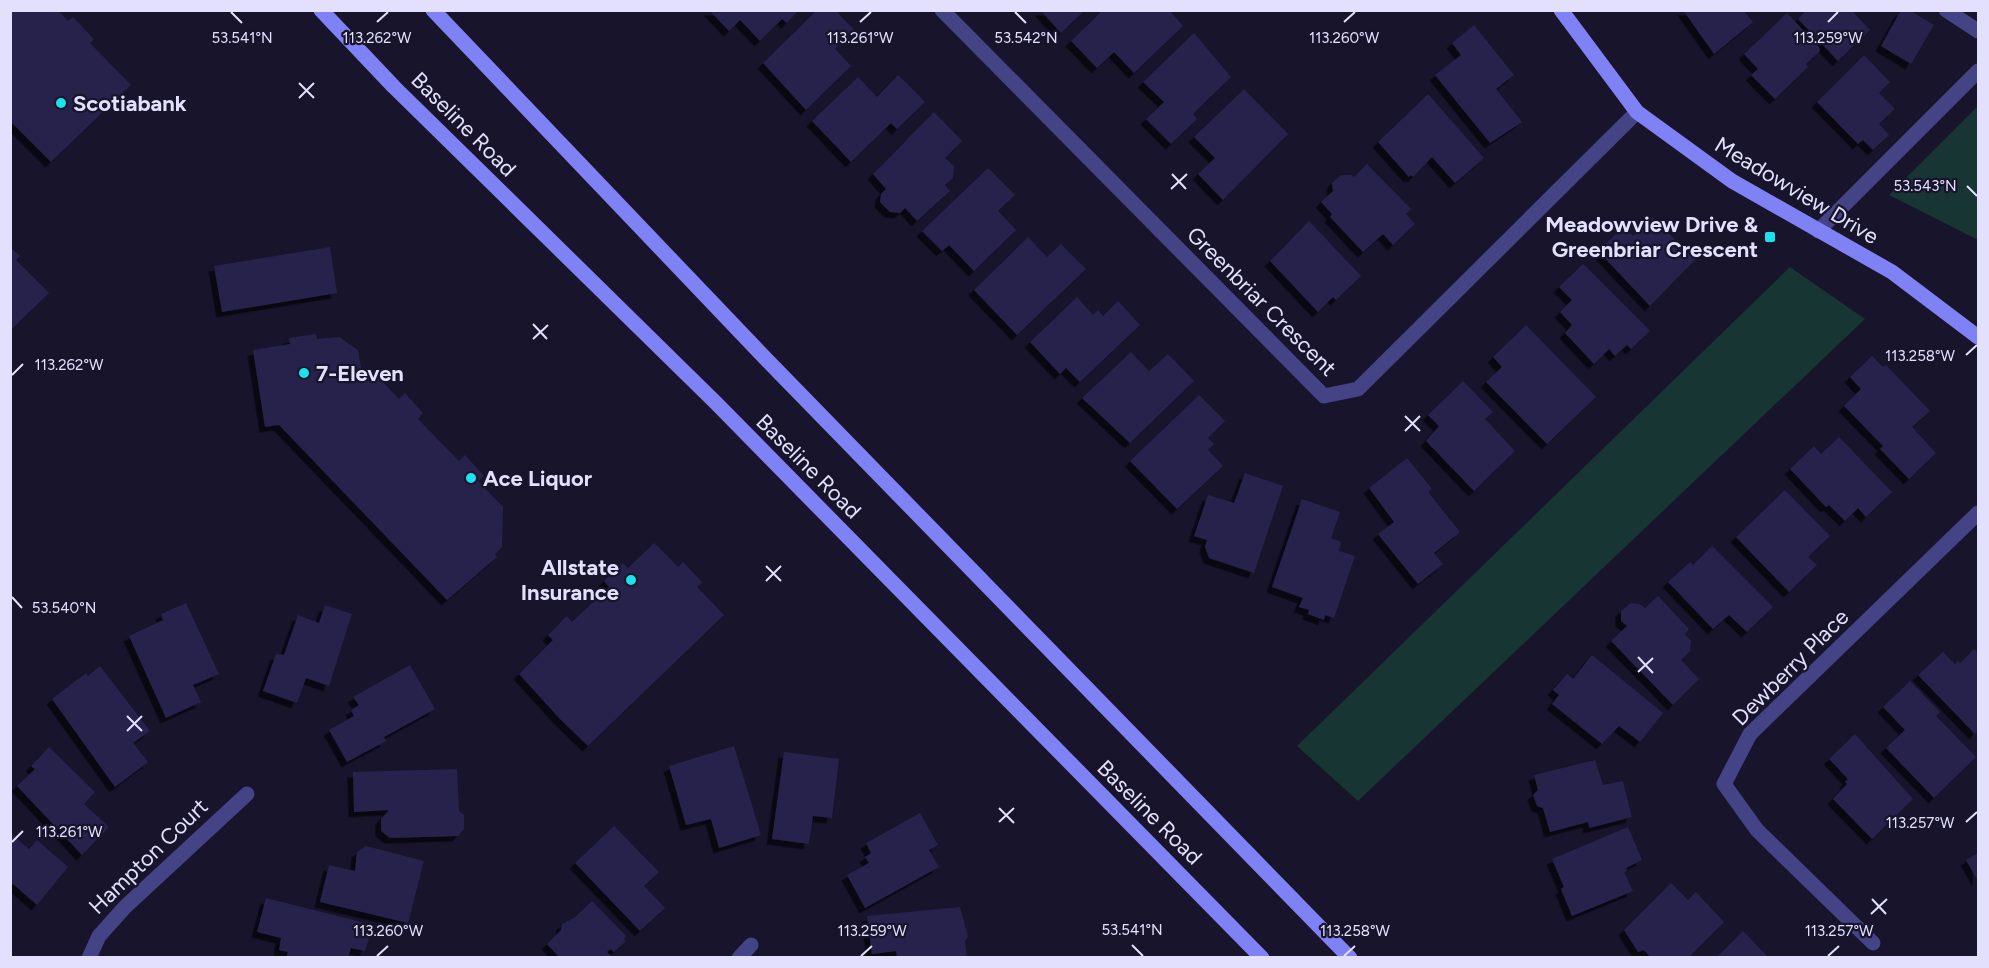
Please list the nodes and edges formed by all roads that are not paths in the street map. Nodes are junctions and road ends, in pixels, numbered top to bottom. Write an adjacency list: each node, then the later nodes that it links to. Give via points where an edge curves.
1 (321, 10): 17 (main road, Baseline Road, via 402,96 716,404)
2 (433, 10): 18 (main road, Baseline Road, via 765,358)
3 (942, 10): 8 (street, Greenbriar Crescent, via 1324,396 1358,389)
4 (1561, 10): 8 (main road, Meadowview Drive)
5 (1946, 10): 6 (street)
6 (1978, 31)
7 (1978, 71): 9 (street)
8 (1637, 112): 9 (main road, Meadowview Drive, via 1732,181)
9 (1818, 231): 10 (main road, Meadowview Drive, via 1892,272)
10 (1978, 337)
11 (1978, 513): 13 (street, Dewberry Place, via 1750,734 1724,784 1757,830)
12 (247, 794): 15 (street, Hampton Court, via 125,907 99,936)
13 (1873, 943)
14 (751, 945): 16 (street)
15 (90, 957)
16 (739, 957)
17 (1262, 957)
18 (1350, 957)

